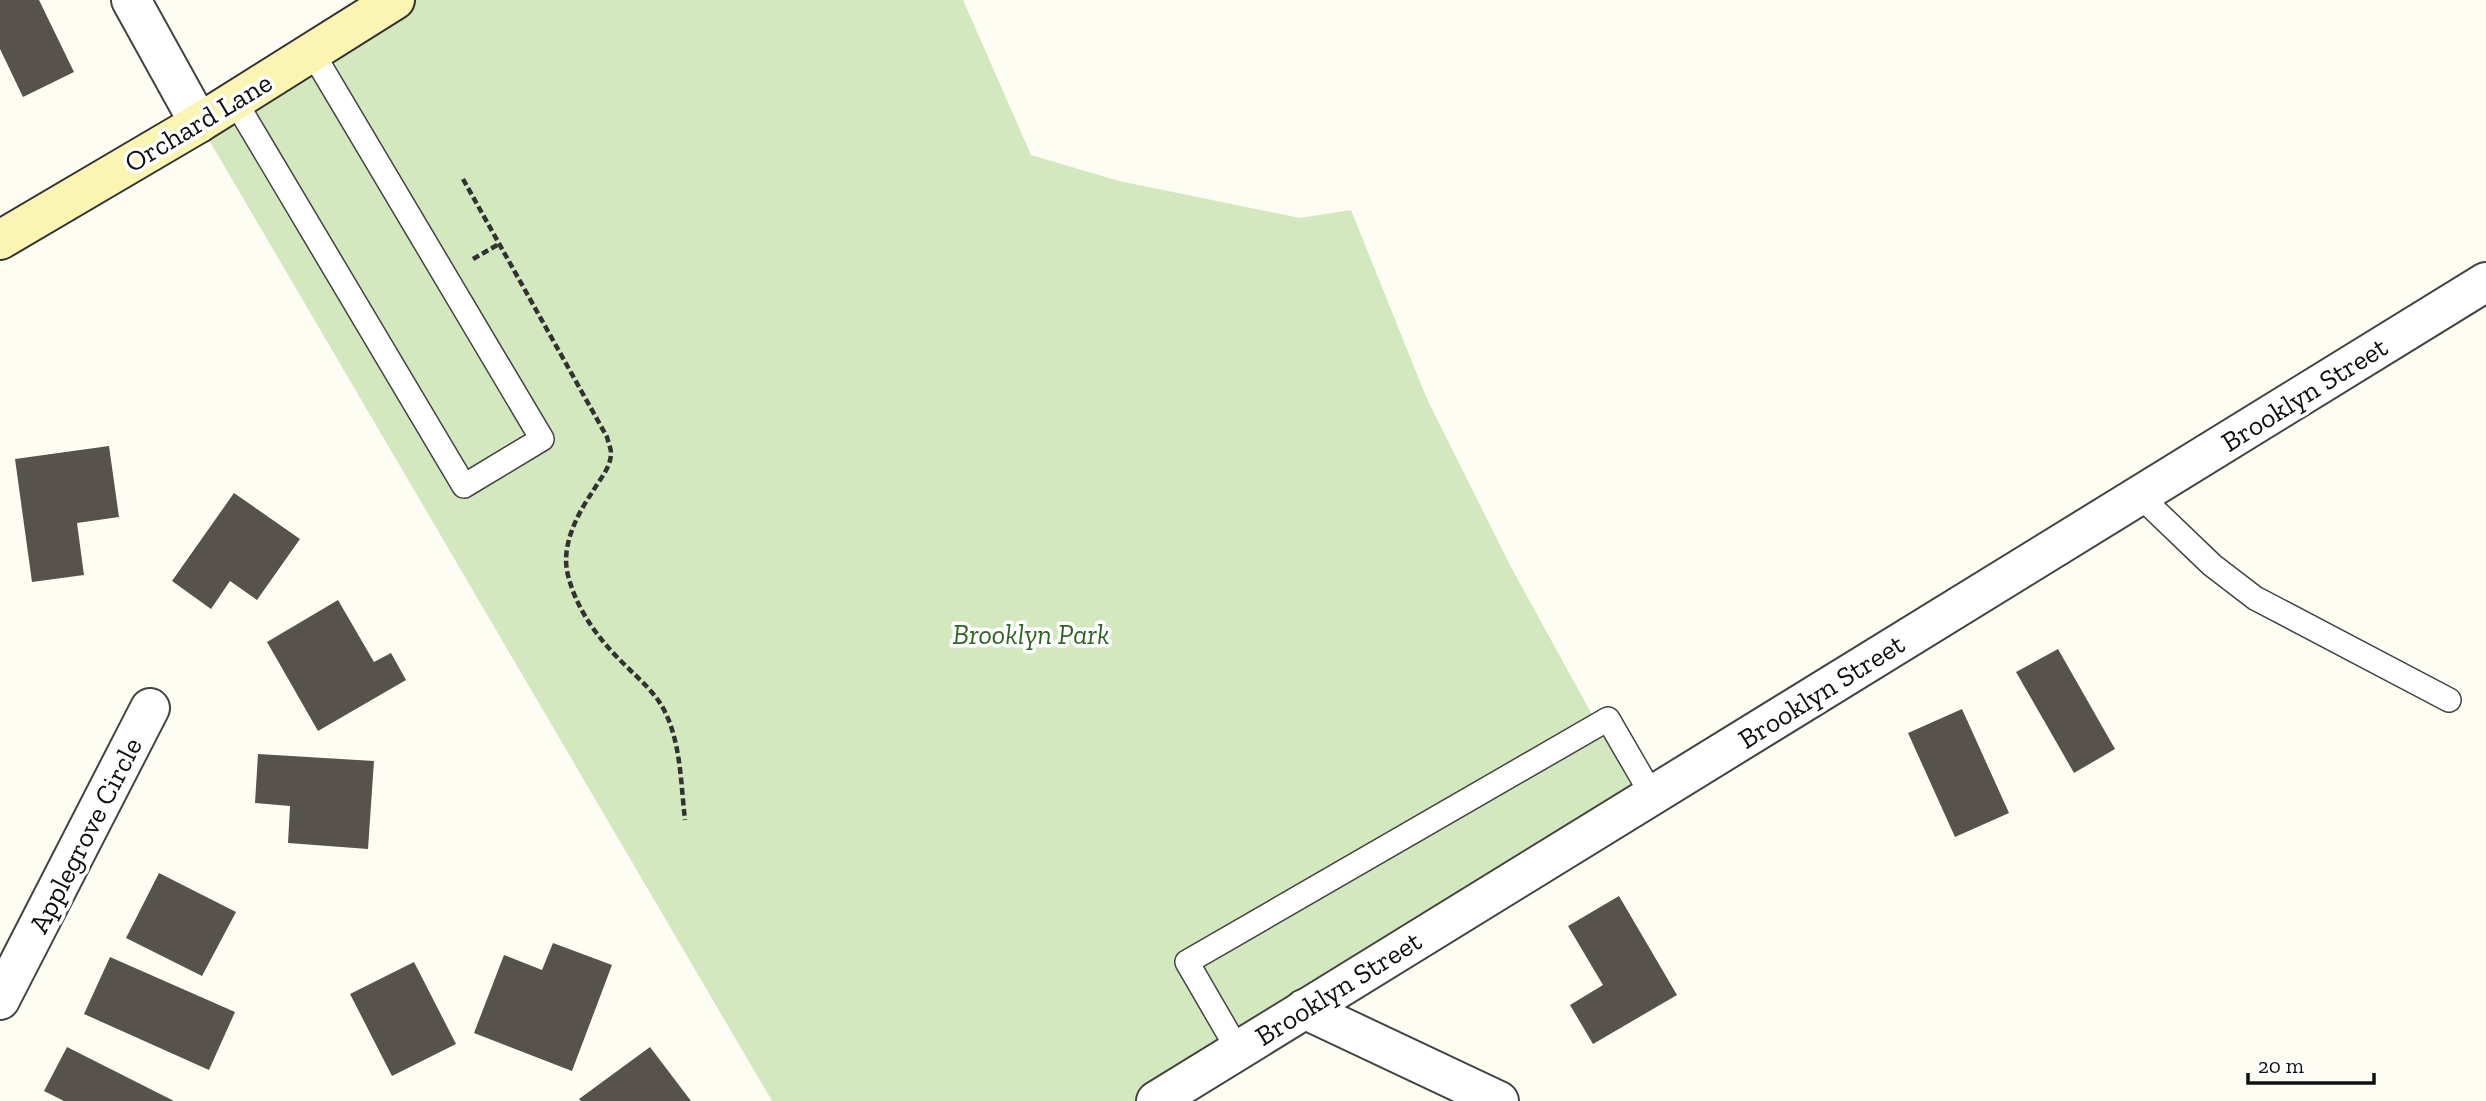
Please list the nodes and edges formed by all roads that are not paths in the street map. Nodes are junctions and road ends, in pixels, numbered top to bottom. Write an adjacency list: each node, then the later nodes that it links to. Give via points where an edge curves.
1 (131, 0): 5 (street)
2 (395, 0): 3 (street, Orchard Lane)
3 (312, 52): 4 (street, Orchard Lane); 4 (lane, via 542,439 464,486)
4 (235, 101): 5 (street, Orchard Lane)
5 (199, 123): 6 (street, Orchard Lane)
6 (0, 240)
7 (2486, 282): 8 (street, Brooklyn Street)
8 (2139, 495): 9 (lane, via 2212,565 2255,598); 11 (street, Brooklyn Street)
9 (2449, 700)
10 (150, 708): 12 (street, Applegrove Circle)
11 (1652, 795): 13 (street, Brooklyn Street); 14 (lane, via 1608,719 1186,962)
12 (0, 1000)
13 (1304, 1009): 14 (street, Brooklyn Street); 16 (street)
14 (1238, 1050): 15 (street, Brooklyn Street)
15 (1156, 1101)
16 (1499, 1101)

